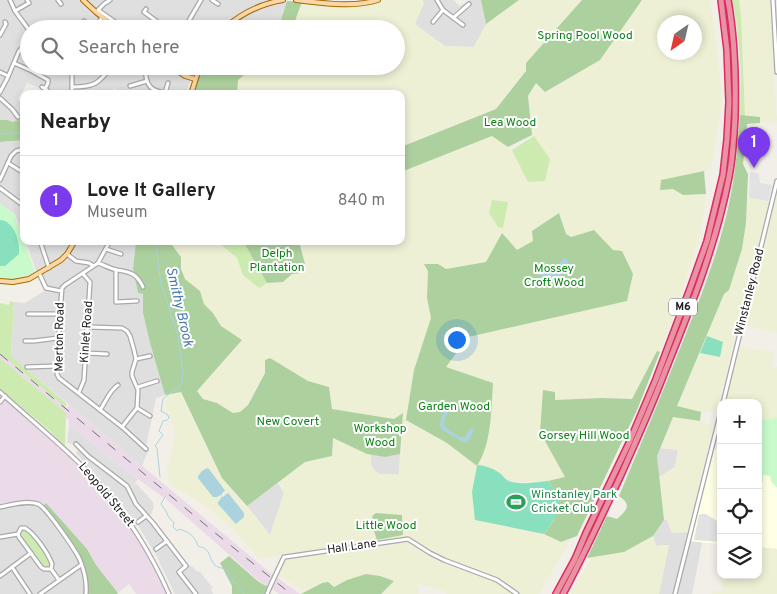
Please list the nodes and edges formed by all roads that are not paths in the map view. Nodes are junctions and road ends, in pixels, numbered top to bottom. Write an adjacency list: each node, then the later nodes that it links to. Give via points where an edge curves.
1 (10, 0): 19 (street)
2 (33, 0): 13 (street)
3 (84, 0): 20 (main road)
4 (110, 0): 20 (street)
5 (212, 0): 15 (street)
6 (283, 0): 29 (main road, via 264,4)
7 (296, 0): 8 (main road, via 343,4)
8 (378, 0)
9 (437, 0): 18 (street)
10 (721, 0): 128 (highway, M6, via 728,50 727,139 723,175 706,241 629,443)
11 (728, 0): 129 (highway, M6, via 735,59 734,138 716,234 697,292 651,406 591,541)
12 (773, 0): 38 (street)
13 (28, 1): 19 (street)
14 (199, 1): 28 (street)
15 (218, 4)
16 (468, 4): 22 (street)
17 (146, 9): 27 (street, via 144,12)
18 (442, 10): 22 (street); 31 (street)
19 (15, 11): 23 (street)
20 (98, 11): 21 (main road); 26 (street)
21 (102, 17): 24 (street); 25 (main road)
22 (452, 18): 32 (street)
23 (22, 20)
24 (100, 20)
25 (106, 20)
26 (112, 20)
27 (155, 20)
28 (189, 20)
29 (235, 20)
30 (5, 22): 33 (street)
31 (433, 22)
32 (463, 25)
33 (0, 35)
34 (20, 50): 35 (street)
35 (14, 63): 36 (street); 44 (street)
36 (20, 66)
37 (0, 72): 44 (street)
38 (777, 72)
39 (39, 75): 50 (street, via 48,80)
40 (72, 75): 49 (street)
41 (106, 75): 49 (street, via 88,86)
42 (146, 75): 47 (street)
43 (197, 75): 46 (main road)
44 (8, 76): 56 (street)
45 (185, 76): 46 (main road); 54 (main road)
46 (195, 79): 55 (main road)
47 (147, 80): 51 (street, via 131,86); 52 (street)
48 (169, 82): 53 (street)
49 (72, 87)
50 (45, 89)
51 (134, 90)
52 (155, 90)
53 (167, 90)
54 (191, 90)
55 (192, 90)
56 (0, 92)
57 (0, 98): 58 (street)
58 (18, 118)
59 (20, 151): 60 (street, via 14,153)
60 (8, 163): 61 (street); 62 (street)
61 (20, 170)
62 (0, 180)
63 (777, 181): 99 (street, Winstanley Road)
64 (0, 188): 65 (street)
65 (20, 203)
66 (41, 245): 74 (street)
67 (74, 245): 70 (main road)
68 (108, 245): 69 (street)
69 (106, 249): 71 (street); 72 (street)
70 (68, 254): 73 (street, via 76,262); 74 (main road)
71 (121, 254)
72 (98, 263): 75 (street); 77 (street, Merton Road)
73 (92, 265)
74 (49, 268): 76 (main road)
75 (116, 270): 79 (street, via 136,277); 81 (street, via 116,302)
76 (39, 274): 78 (main road, via 20,282); 80 (street, via 46,288)
77 (83, 274): 80 (street, Merton Road); 84 (street, Kinlet Road, via 90,282)
78 (0, 281)
79 (143, 287)
80 (61, 291): 83 (street, Merton Road)
81 (137, 301)
82 (28, 314): 83 (street)
83 (60, 314): 85 (street, Merton Road)
84 (87, 327): 87 (street, Kinlet Road); 90 (street, via 117,327 127,331)
85 (58, 338): 86 (street); 92 (street, Merton Road)
86 (26, 341)
87 (86, 353): 88 (street); 97 (street, Kinlet Road, via 84,380)
88 (107, 354)
89 (150, 356): 90 (street)
90 (136, 359): 95 (street, via 132,376)
91 (27, 366): 92 (street)
92 (57, 366): 97 (street, Merton Road, via 59,378)
93 (157, 382): 95 (street)
94 (118, 386): 102 (street, via 111,391)
95 (138, 387): 101 (street)
96 (0, 392): 98 (street, Leopold Street)
97 (79, 392): 102 (street, Merton Road)
98 (5, 396): 100 (street); 124 (street, Leopold Street, via 75,459 113,500 137,534)
99 (724, 399)
100 (0, 402)
101 (137, 408): 103 (street); 104 (street)
102 (100, 410): 104 (street, Merton Road)
103 (150, 416)
104 (122, 427): 107 (street, Merton Road)
105 (717, 427): 130 (street)
106 (77, 446): 109 (street, via 127,486)
107 (146, 449)
108 (0, 507): 116 (street, via 40,504)
109 (146, 516): 110 (street); 113 (street)
110 (138, 522)
111 (18, 534): 112 (street); 115 (street); 118 (street, via 21,528 30,530 50,558)
112 (0, 537)
113 (167, 541): 114 (street); 125 (street, via 186,566 179,572)
114 (156, 549)
115 (31, 553): 117 (street); 118 (street, via 41,567)
116 (81, 565): 120 (street); 123 (street)
117 (12, 567): 119 (street); 121 (street)
118 (50, 569): 120 (street)
119 (0, 576)
120 (59, 580): 122 (street)
121 (30, 594)
122 (40, 594)
123 (86, 594)
124 (170, 594)
125 (196, 594)
126 (267, 594): 127 (street, Hall Lane, bridge, via 284,557 408,539 444,560 497,580)
127 (517, 594)
128 (556, 594)
129 (563, 594)
130 (675, 594)

